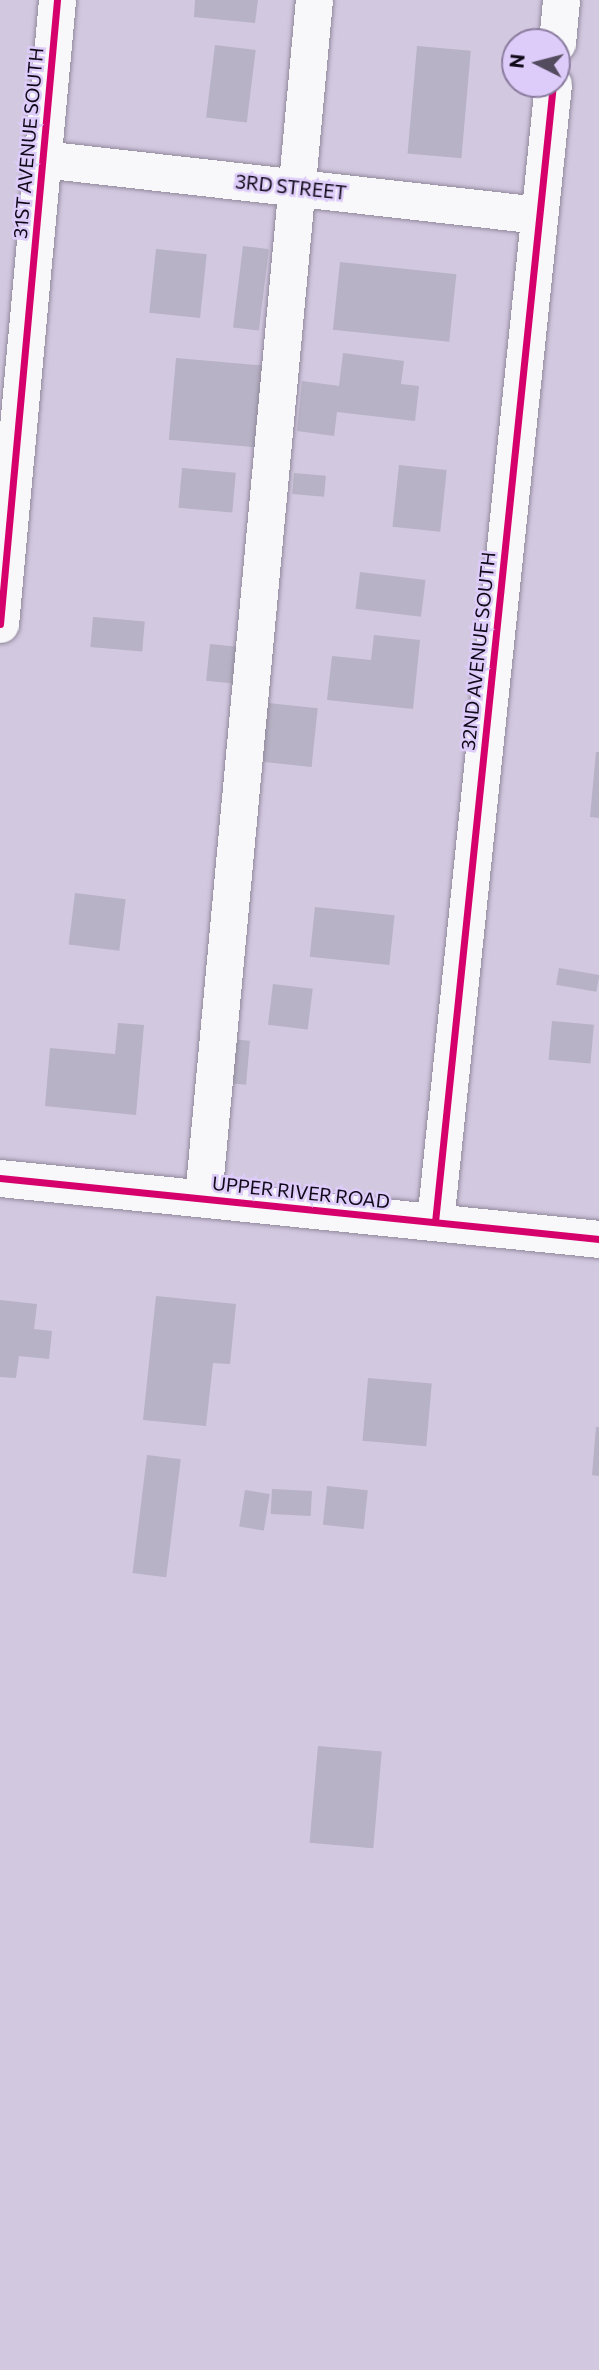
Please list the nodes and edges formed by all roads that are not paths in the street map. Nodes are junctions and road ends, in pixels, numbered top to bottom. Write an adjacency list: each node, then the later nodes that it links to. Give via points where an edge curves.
1 (57, 0): 6 (street, 31ST AVENUE SOUTH)
2 (314, 0): 7 (street)
3 (562, 0): 4 (street)
4 (559, 28)
5 (552, 98): 8 (street, 32ND AVENUE SOUTH)
6 (43, 159): 7 (street, 3RD STREET); 9 (street, 31ST AVENUE SOUTH)
7 (294, 188): 8 (street, 3RD STREET); 11 (street)
8 (539, 215): 12 (street, 32ND AVENUE SOUTH)
9 (0, 624)
10 (0, 1178): 11 (street, UPPER RIVER ROAD)
11 (203, 1198): 12 (street, UPPER RIVER ROAD)
12 (435, 1222): 13 (street, UPPER RIVER ROAD)
13 (599, 1239)

